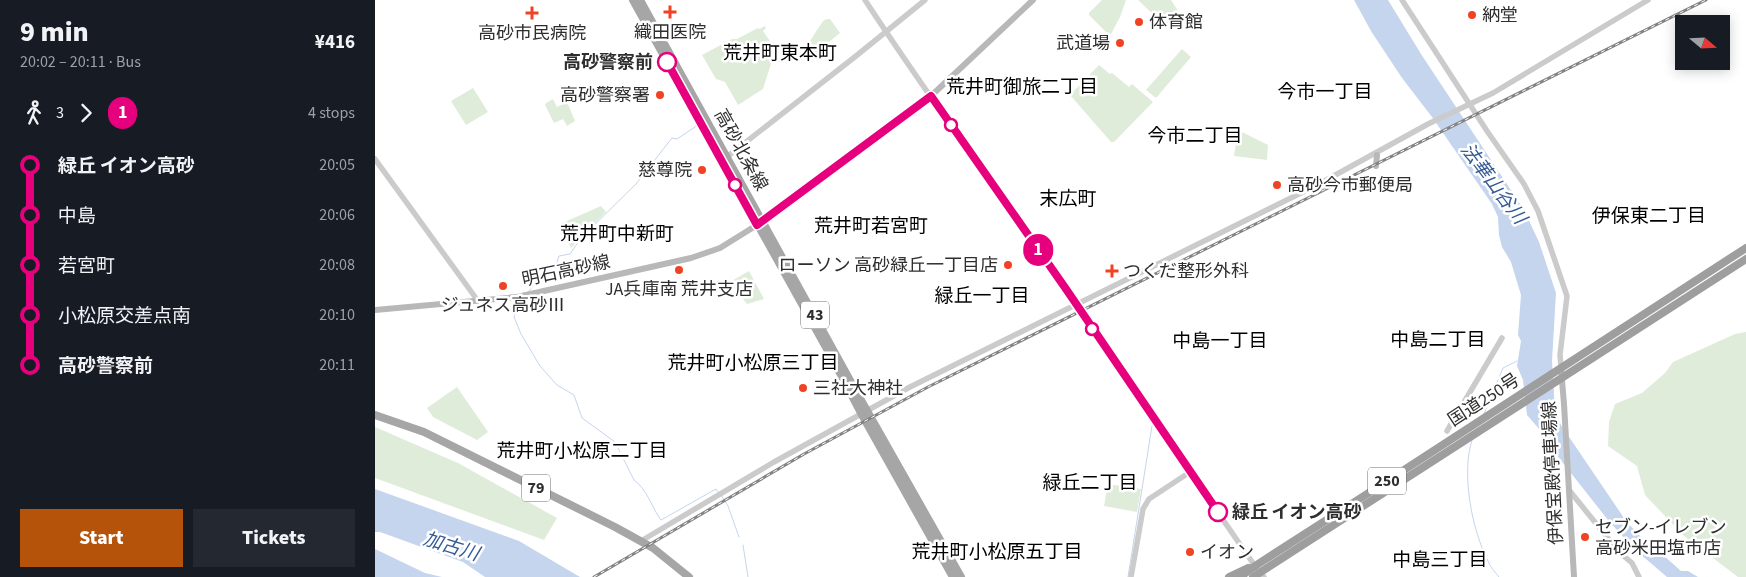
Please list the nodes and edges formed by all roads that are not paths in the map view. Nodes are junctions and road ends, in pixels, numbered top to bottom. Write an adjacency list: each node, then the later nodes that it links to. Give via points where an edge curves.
1 (633, 0): 15 (main road, 高砂北条線 / 43)
2 (641, 0): 12 (main road, 高砂北条線 / 43)
3 (865, 0): 8 (street)
4 (925, 0): 8 (street)
5 (1033, 0): 9 (main road, 明石高砂線)
6 (1402, 0): 10 (street)
7 (1648, 0): 10 (street, via 1523,76)
8 (885, 31): 9 (street); 12 (street)
9 (931, 96): 15 (main road, 明石高砂線); 19 (street)
10 (1470, 103): 19 (street, via 1319,184); 22 (street, via 1530,193 1564,285 1567,308)
11 (1377, 155): 14 (main road)
12 (727, 156): 15 (main road, 高砂北条線 / 43)
13 (375, 159): 18 (street)
14 (1376, 166)
15 (760, 222): 18 (main road, 明石高砂線, via 720,248 691,258 517,297); 24 (main road, 高砂北条線 / 43)
16 (1746, 248): 22 (highway, 国道250号 / 250)
17 (1746, 259): 23 (highway, 国道250号 / 250)
18 (478, 301): 20 (main road, 明石高砂線)
19 (1076, 304): 24 (street); 27 (street)
20 (375, 310)
21 (1501, 338): 26 (street)
22 (1557, 370): 23 (main road, 伊保宝殿停車場線); 30 (highway, 国道250号 / 250)
23 (1562, 378): 28 (main road, 伊保宝殿停車場線); 31 (highway, 国道250号 / 250)
24 (864, 412): 29 (street); 33 (main road, 高砂北条線 / 43); 34 (main road, 高砂北条線 / 43)
25 (375, 415): 29 (main road, 79, via 424,432)
26 (1447, 431)
27 (1190, 472): 30 (street); 35 (street, via 1149,498 1143,509)
28 (1569, 487): 38 (main road, 伊保宝殿停車場線); 39 (street, via 1619,552 1632,562)
29 (641, 541): 32 (main road, 79)
30 (1255, 566): 31 (street); 36 (highway, 250); 37 (highway, 国道250号 / 250)
31 (1259, 576)
32 (689, 577)
33 (953, 577)
34 (961, 577)
35 (1131, 577)
36 (1229, 577)
37 (1240, 577)
38 (1574, 577)
39 (1639, 577)

